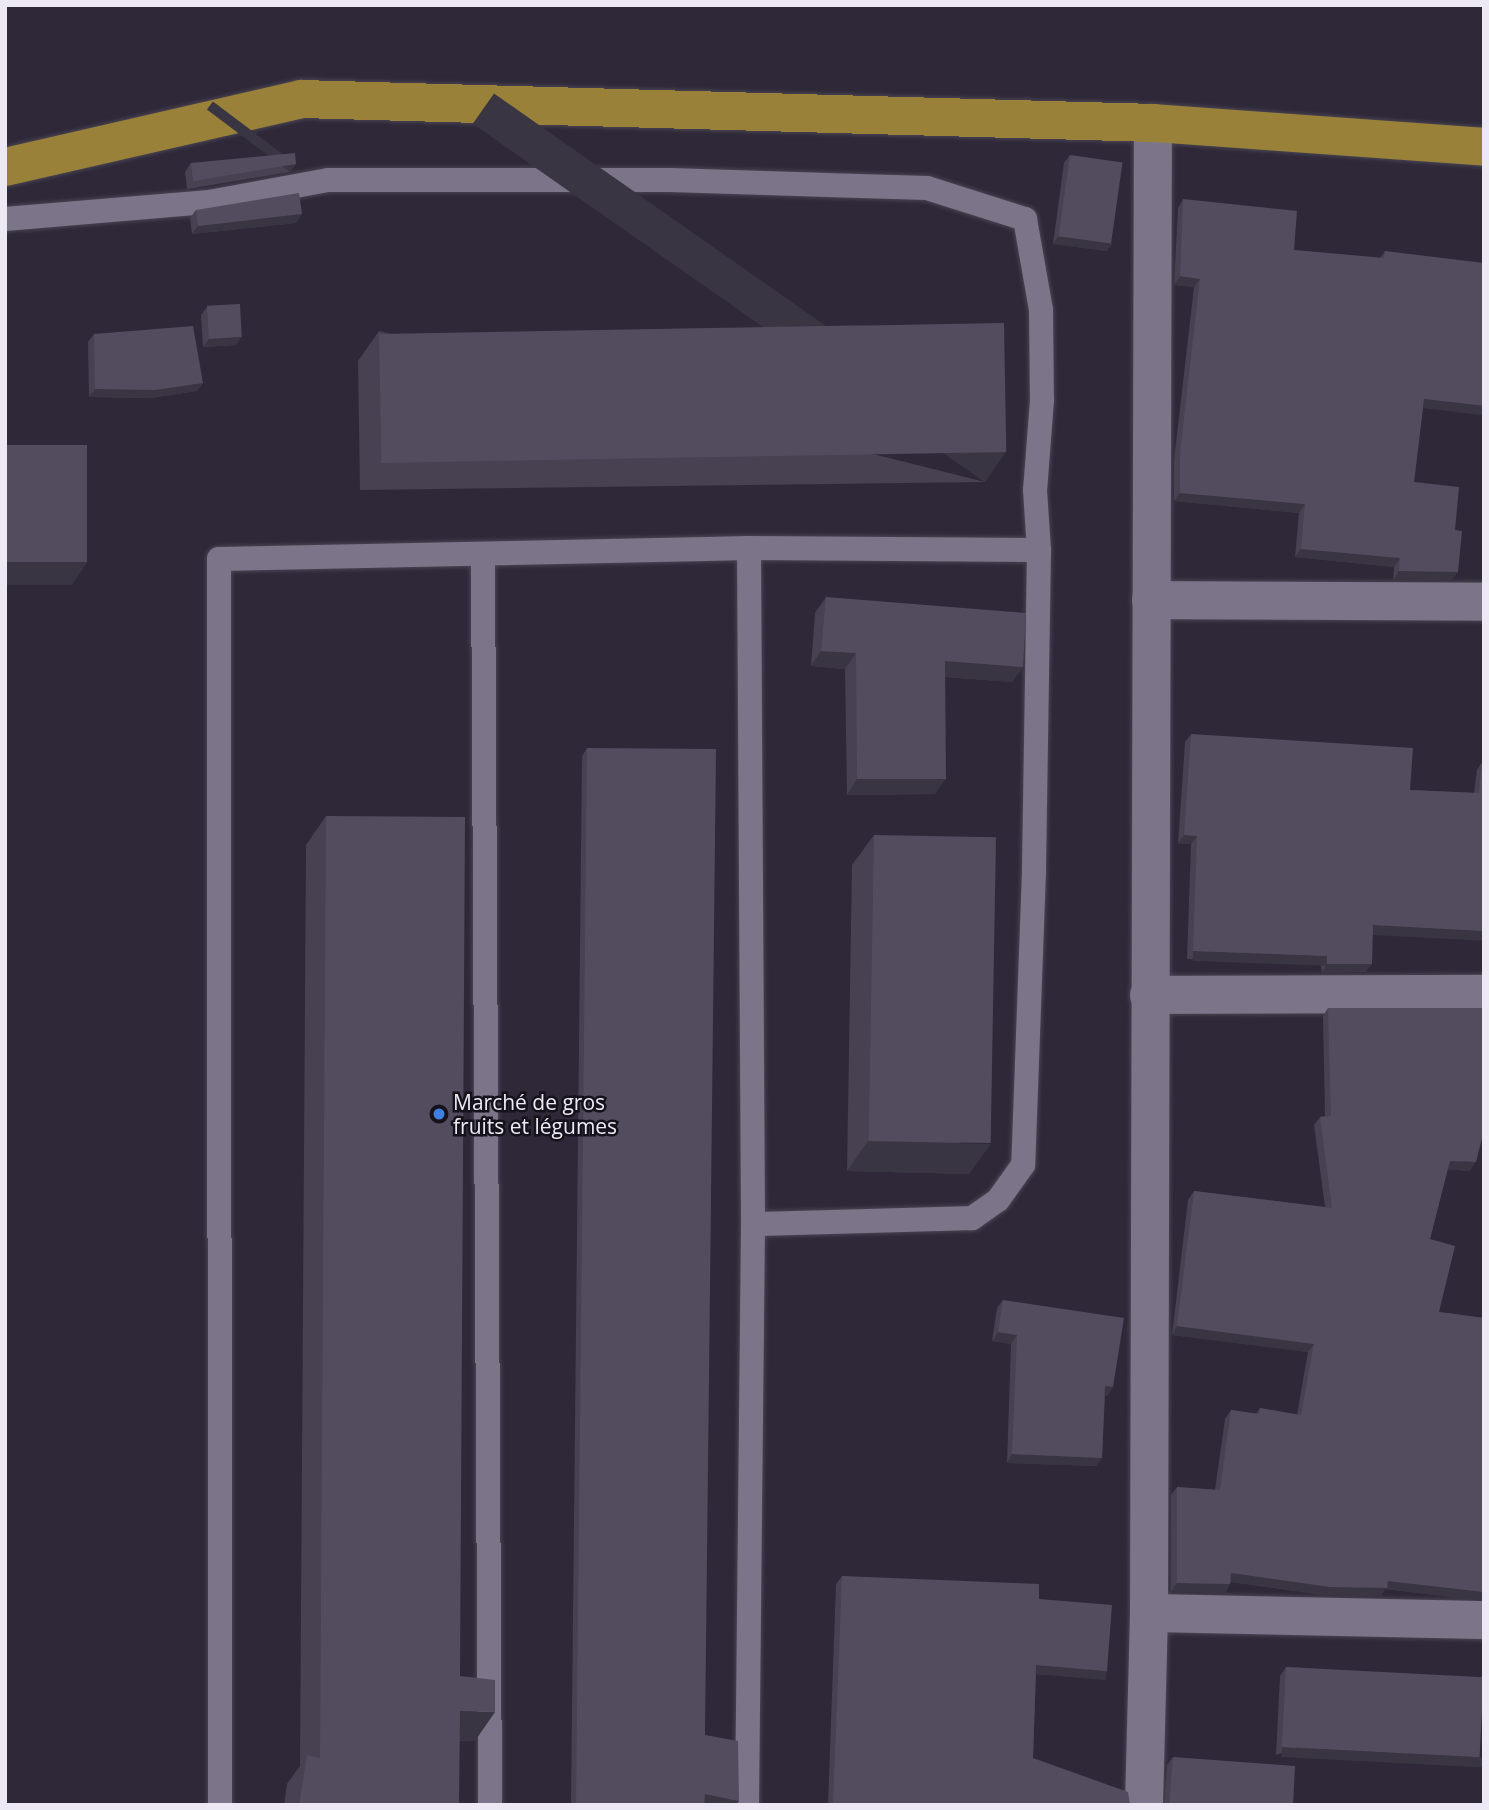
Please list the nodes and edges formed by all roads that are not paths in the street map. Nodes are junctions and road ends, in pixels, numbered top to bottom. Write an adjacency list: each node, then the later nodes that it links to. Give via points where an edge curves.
1 (1153, 123): 2 (main road); 3 (main road, via 301,99); 8 (street)
2 (1484, 147)
3 (5, 167)
4 (5, 219): 6 (lane, via 209,202 328,180 670,180 927,188 988,207 1025,219 1041,310 1042,400 1035,490)
5 (749, 548): 6 (lane); 7 (lane); 12 (lane)
6 (1039, 550): 12 (lane, via 1023,1165 998,1200 972,1218)
7 (483, 555): 15 (lane, via 219,559); 16 (lane)
8 (1151, 600): 9 (street); 11 (street)
9 (1484, 602)
10 (1484, 994): 11 (street)
11 (1149, 995): 13 (street)
12 (753, 1224): 17 (lane)
13 (1149, 1613): 14 (street); 18 (street)
14 (1484, 1620)
15 (220, 1805)
16 (489, 1805)
17 (747, 1805)
18 (1144, 1805)

